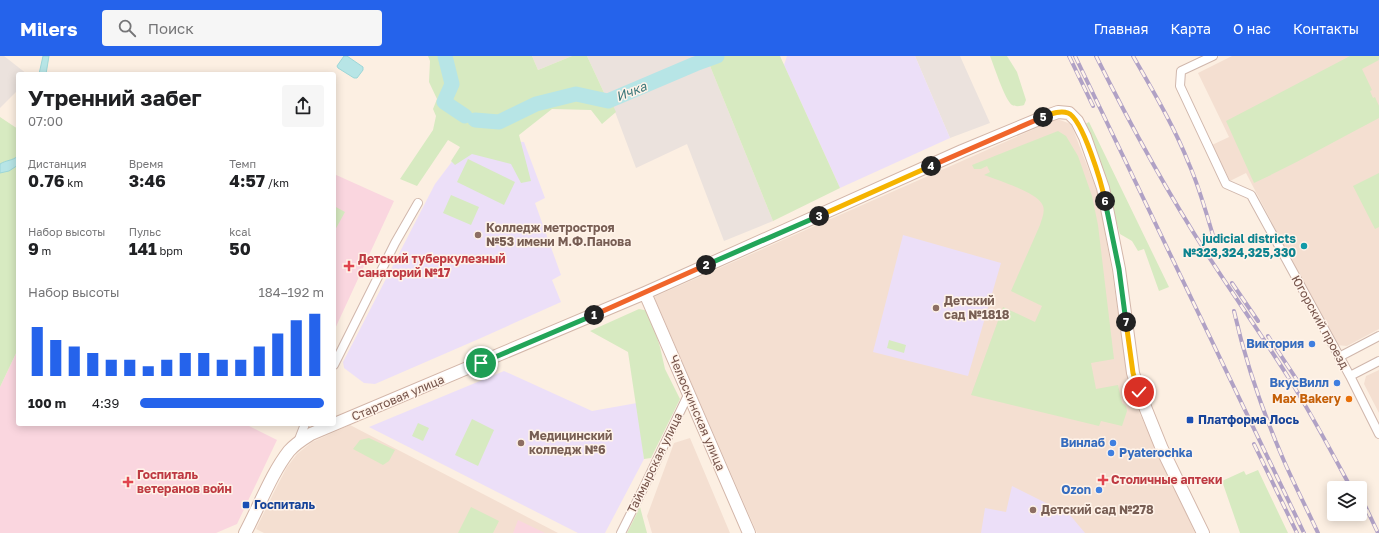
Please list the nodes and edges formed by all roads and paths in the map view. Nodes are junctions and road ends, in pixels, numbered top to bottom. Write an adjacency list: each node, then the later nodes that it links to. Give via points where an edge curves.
1 (1213, 56): 5 (street, Югорский проезд, via 1181,71 1180,86 1226,184 1251,195)
2 (418, 203): 6 (street)
3 (645, 293): 9 (street, Челюскинская улица); 10 (street, Стартовая улица); 18 (street, Стартовая улица, via 970,148 1058,112 1069,113 1085,137 1100,181 1119,269 1136,386 1179,486)
4 (1379, 336): 5 (street)
5 (1339, 357): 8 (street, Югорский проезд)
6 (336, 361)
7 (1379, 361): 8 (street)
8 (1350, 376): 13 (street, Югорский проезд)
9 (689, 393): 16 (street, Таймырская улица); 17 (street, Челюскинская улица)
10 (336, 423)
11 (304, 426): 14 (street)
12 (330, 426): 14 (street, Стартовая улица)
13 (1379, 434)
14 (298, 442): 15 (street, Стартовая улица, via 282,462)
15 (248, 532)
16 (621, 533)
17 (749, 533)
18 (1203, 533)

